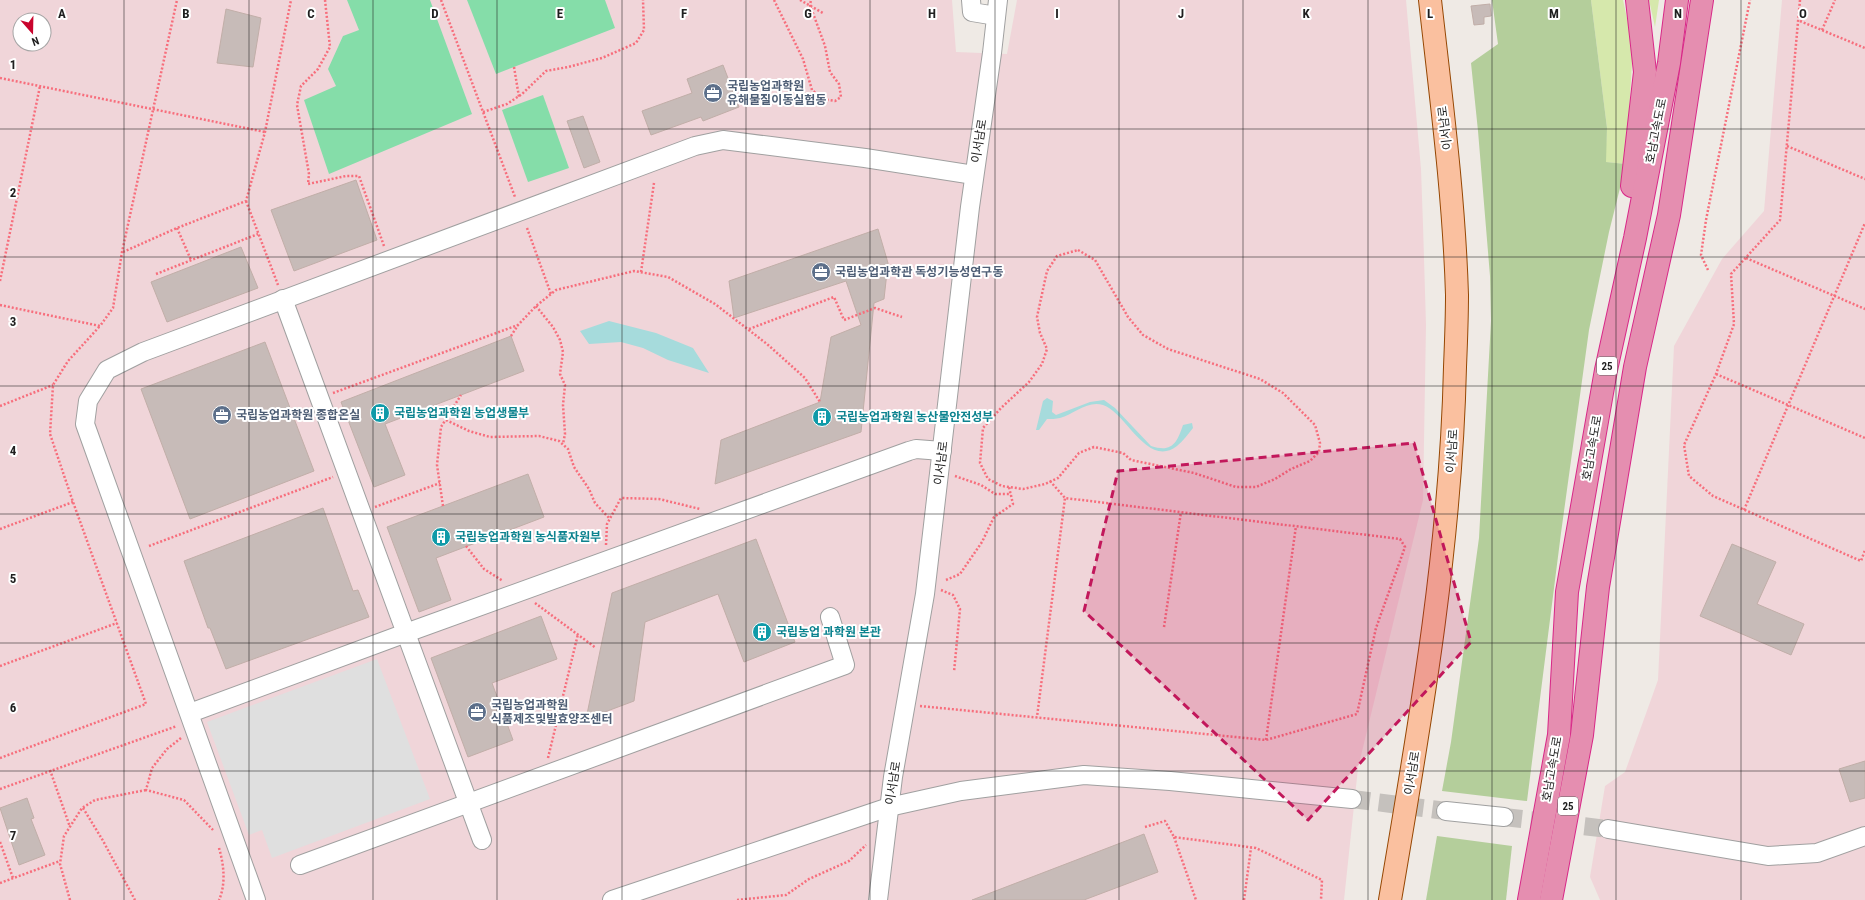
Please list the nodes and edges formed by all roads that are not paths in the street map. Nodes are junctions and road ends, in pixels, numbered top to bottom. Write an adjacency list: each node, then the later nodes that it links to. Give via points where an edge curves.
1 (970, 0): 6 (lane, via 972,12)
2 (1430, 0): 26 (main road, 이서남로, via 1448,156 1457,295 1453,437 1442,564 1412,775)
3 (1637, 0): 8 (highway, via 1645,72 1626,235)
4 (1677, 0): 8 (highway, 호남고속도로 / 25, via 1669,63)
5 (1702, 0): 28 (highway, 호남고속도로 / 25, via 1669,215 1635,366 1598,587 1582,735)
6 (997, 8): 7 (lane, 이서남로)
7 (974, 174): 9 (lane, via 723,140 695,146); 10 (lane, 이서남로)
8 (1635, 238): 27 (highway, 호남고속도로 / 25, via 1606,370 1567,592 1559,735)
9 (284, 299): 12 (lane); 13 (lane, via 143,352 107,370 88,401 86,424)
10 (942, 451): 12 (lane, via 909,451); 16 (lane, 이서남로, via 926,585)
11 (830, 617): 15 (lane, via 846,664)
12 (406, 633): 13 (lane); 15 (lane)
13 (189, 723): 23 (lane)
14 (1352, 799): 16 (lane, via 1170,781 1084,776 960,791)
15 (469, 803): 21 (lane); 22 (lane)
16 (889, 807): 24 (lane); 25 (lane, 이서남로)
17 (1446, 811): 18 (lane)
18 (1504, 818)
19 (1608, 829): 20 (lane, via 1768,856 1817,853)
20 (1865, 836)
21 (482, 840)
22 (300, 866)
23 (256, 900)
24 (612, 900)
25 (878, 900)
26 (1390, 900)
27 (1529, 900)
28 (1551, 900)

